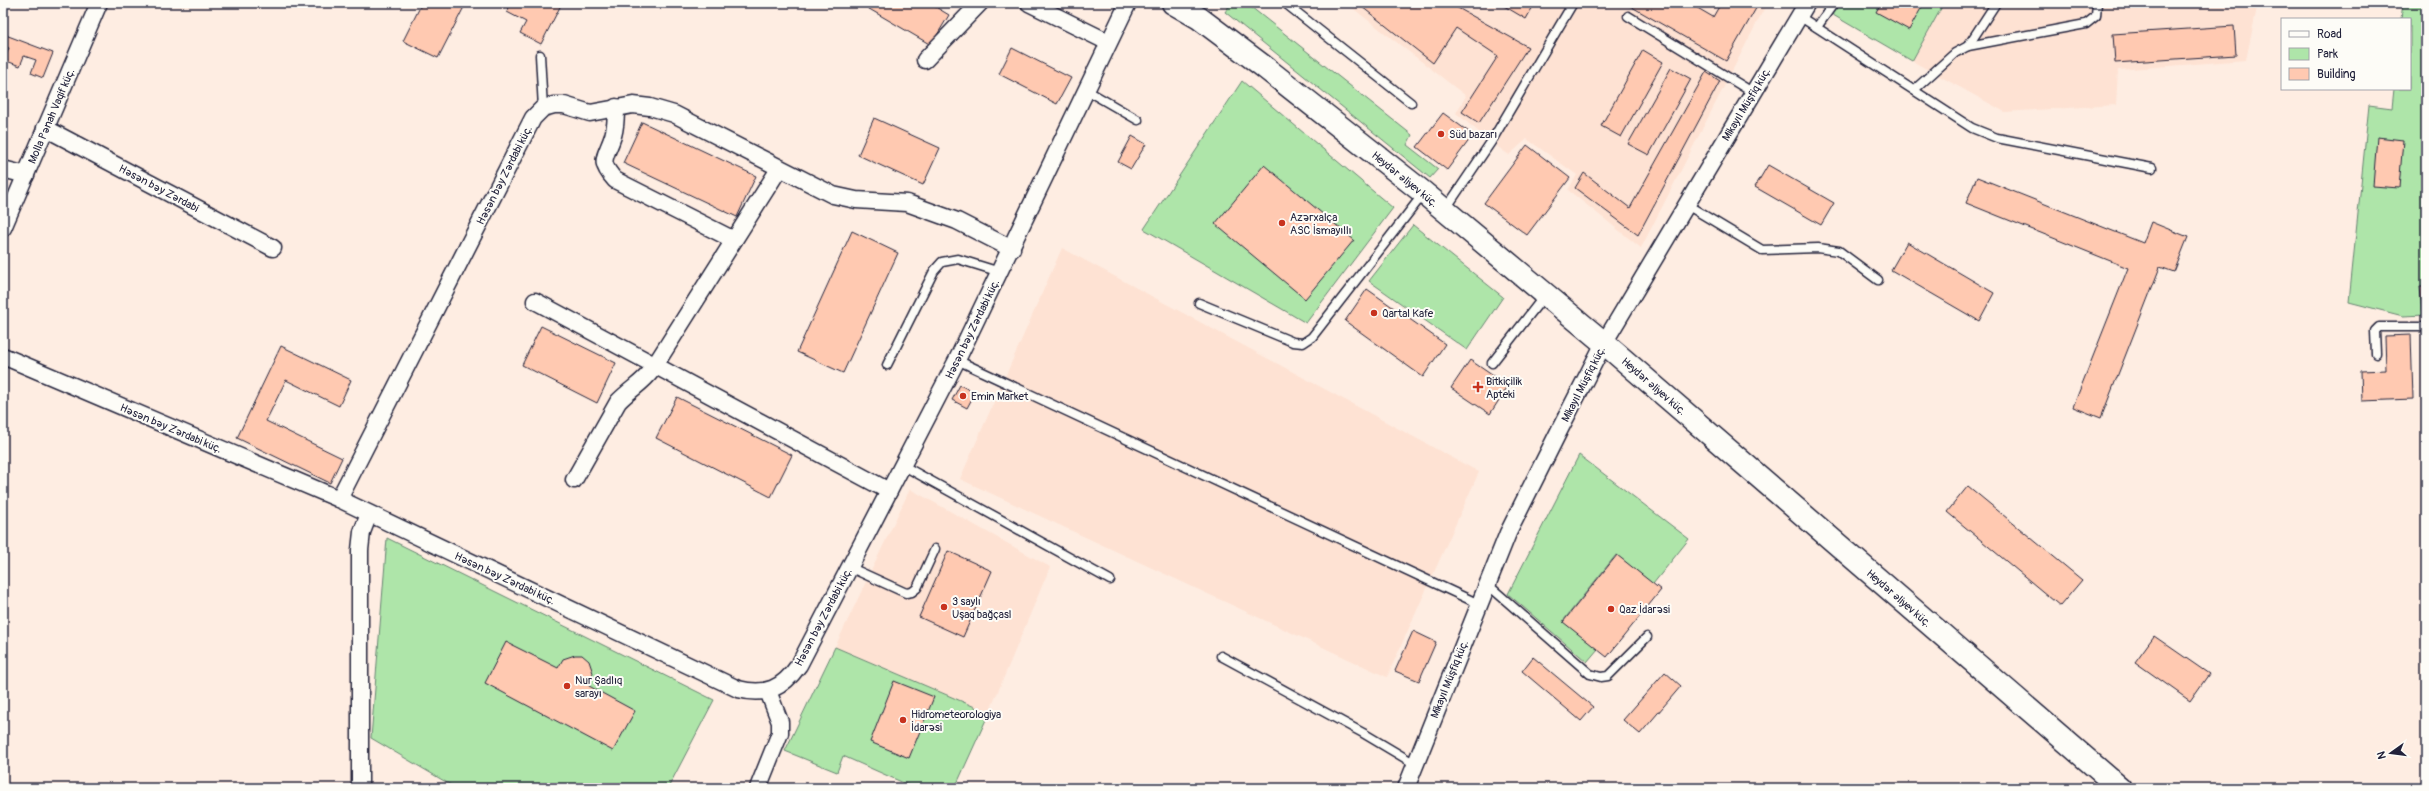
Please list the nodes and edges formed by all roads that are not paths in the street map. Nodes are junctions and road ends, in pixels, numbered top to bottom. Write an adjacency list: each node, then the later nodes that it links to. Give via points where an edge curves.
1 (99, 3): 25 (street, Molla Pənah Vaqif küç.)
2 (980, 3): 17 (street)
3 (1029, 3): 14 (street)
4 (1128, 3): 14 (street, Həsən bəy Zərdabi küç.)
5 (1173, 3): 30 (main road, Heydər Əliyev küç., via 1199,18 1263,66)
6 (1286, 3): 21 (lane)
7 (1573, 3): 32 (lane, via 1490,142)
8 (1834, 3): 13 (lane)
9 (1996, 3): 15 (lane)
10 (2097, 3): 15 (lane, via 2096,16 2086,24)
11 (1803, 10): 13 (lane); 20 (street, Mikayıl Müşfiq küç.)
12 (1628, 16): 20 (lane)
13 (1817, 27): 19 (lane)
14 (1108, 42): 18 (street, Həsən bəy Zərdabi küç.)
15 (1968, 46): 19 (lane, via 1955,53)
16 (540, 55): 23 (lane)
17 (925, 60)
18 (1086, 90): 24 (lane); 36 (street, Həsən bəy Zərdabi küç.)
19 (1914, 90): 26 (lane, via 1972,128 1997,138)
20 (1752, 92): 31 (street, Mikayıl Müşfiq küç.)
21 (1411, 104)
22 (616, 107): 23 (street, via 590,113 564,105); 28 (street, via 633,105 674,114); 34 (street, via 616,127 603,157 605,169 615,180)
23 (543, 108): 53 (street, Həsən bəy Zərdabi küç., via 533,118)
24 (1138, 120)
25 (45, 128): 29 (street, Molla Pənah Vaqif küç.); 35 (street, Həsən bəy Zərdabi)
26 (2152, 168)
27 (3, 169): 29 (street)
28 (779, 169): 34 (street); 36 (street, via 833,195 856,200 907,203 957,221)
29 (26, 175): 33 (street, Molla Pənah Vaqif küç.)
30 (1424, 193): 32 (main road, Heydər Əliyev küç.); 41 (lane, via 1312,337 1303,343 1293,342)
31 (1687, 205): 38 (lane, via 1762,250 1818,248 1839,251); 43 (street, Mikayıl Müşfiq küç.)
32 (1445, 210): 39 (main road, Heydər Əliyev küç.)
33 (3, 228)
34 (734, 240): 48 (street)
35 (273, 248)
36 (1012, 249): 37 (street, Həsən bəy Zərdabi küç.)
37 (1000, 272): 46 (street, Həsən bəy Zərdabi küç.); 49 (lane, via 958,259 942,262 934,271)
38 (1878, 280)
39 (1545, 294): 43 (main road, Heydər Əliyev küç.); 47 (lane)
40 (535, 301): 48 (street)
41 (1199, 303)
42 (2426, 327): 44 (lane, via 2379,327 2375,331)
43 (1604, 343): 58 (street, Mikayıl Müşfiq küç., via 1508,533); 67 (main road, Heydər Əliyev küç.)
44 (2376, 354)
45 (3, 356): 53 (street, Həsən bəy Zərdabi küç.)
46 (957, 360): 50 (street, Həsən bəy Zərdabi küç.); 59 (lane)
47 (1492, 363)
48 (656, 365): 51 (street, via 645,379 618,402); 52 (street)
49 (887, 365)
50 (902, 465): 52 (street, Həsən bəy Zərdabi küç.); 57 (lane)
51 (574, 480)
52 (889, 491): 56 (street, Həsən bəy Zərdabi küç.)
53 (339, 499): 54 (street, Həsən bəy Zərdabi küç.)
54 (369, 514): 62 (street, Həsən bəy Zərdabi küç., via 738,689 752,692); 64 (street, via 362,532 360,550)
55 (935, 549): 56 (lane, via 917,588 912,592 906,593)
56 (849, 567): 62 (street, Həsən bəy Zərdabi küç., via 799,665 790,678)
57 (1110, 580)
58 (1487, 584): 59 (street, Mikayıl Müşfiq küç.); 60 (lane, via 1590,674 1608,676)
59 (1479, 604): 63 (street, Mikayıl Müşfiq küç.)
60 (1648, 637)
61 (1221, 656): 63 (lane)
62 (768, 691): 65 (street, via 780,722 780,733)
63 (1415, 764): 66 (street, Mikayıl Müşfiq küç.)
64 (360, 788)
65 (758, 788)
66 (1406, 788)
67 (2120, 788)

